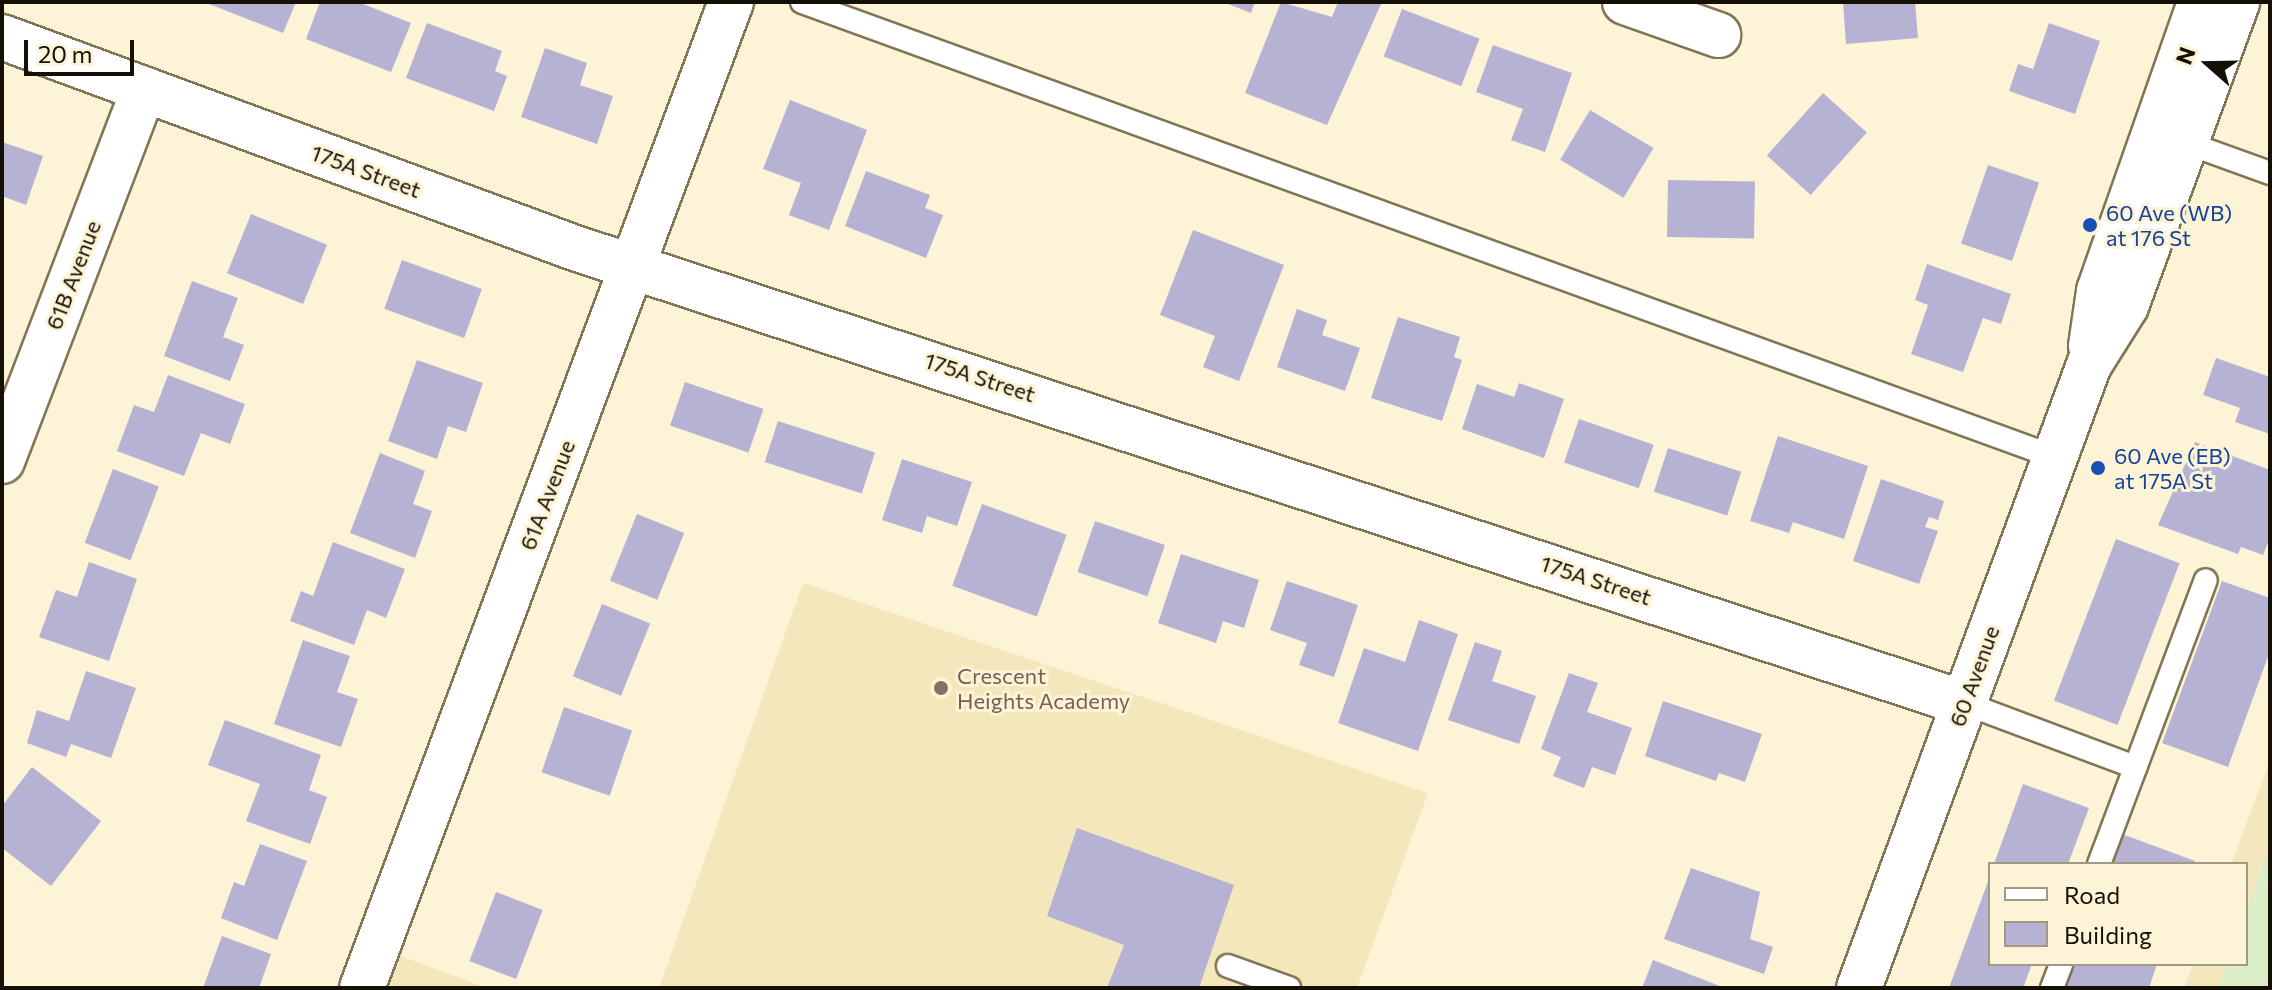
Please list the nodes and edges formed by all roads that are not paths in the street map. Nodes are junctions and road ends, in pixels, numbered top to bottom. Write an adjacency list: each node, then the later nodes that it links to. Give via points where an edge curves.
1 (731, 2): 11 (street, 61A Avenue)
2 (802, 2): 13 (lane)
3 (1625, 2): 6 (street)
4 (2200, 2): 12 (street, 60 Avenue, via 2099,291)
5 (2237, 2): 9 (street, 60 Avenue)
6 (1718, 35)
7 (2, 37): 8 (street, 175A Street)
8 (144, 89): 11 (street, 175A Street); 14 (street, 61B Avenue)
9 (2184, 142): 10 (lane); 12 (street, 60 Avenue, via 2126,306)
10 (2270, 173)
11 (633, 264): 16 (street, 175A Street); 21 (street, 61A Avenue)
12 (2089, 365): 13 (street, 60 Avenue)
13 (2055, 457): 16 (street, 60 Avenue)
14 (2, 461)
15 (2206, 580): 17 (lane)
16 (1964, 703): 17 (lane); 23 (street, 60 Avenue)
17 (2135, 767): 18 (lane)
18 (2100, 862)
19 (1228, 966): 22 (lane)
20 (2060, 966): 24 (lane)
21 (362, 988)
22 (1289, 988)
23 (1859, 988)
24 (2052, 988)

